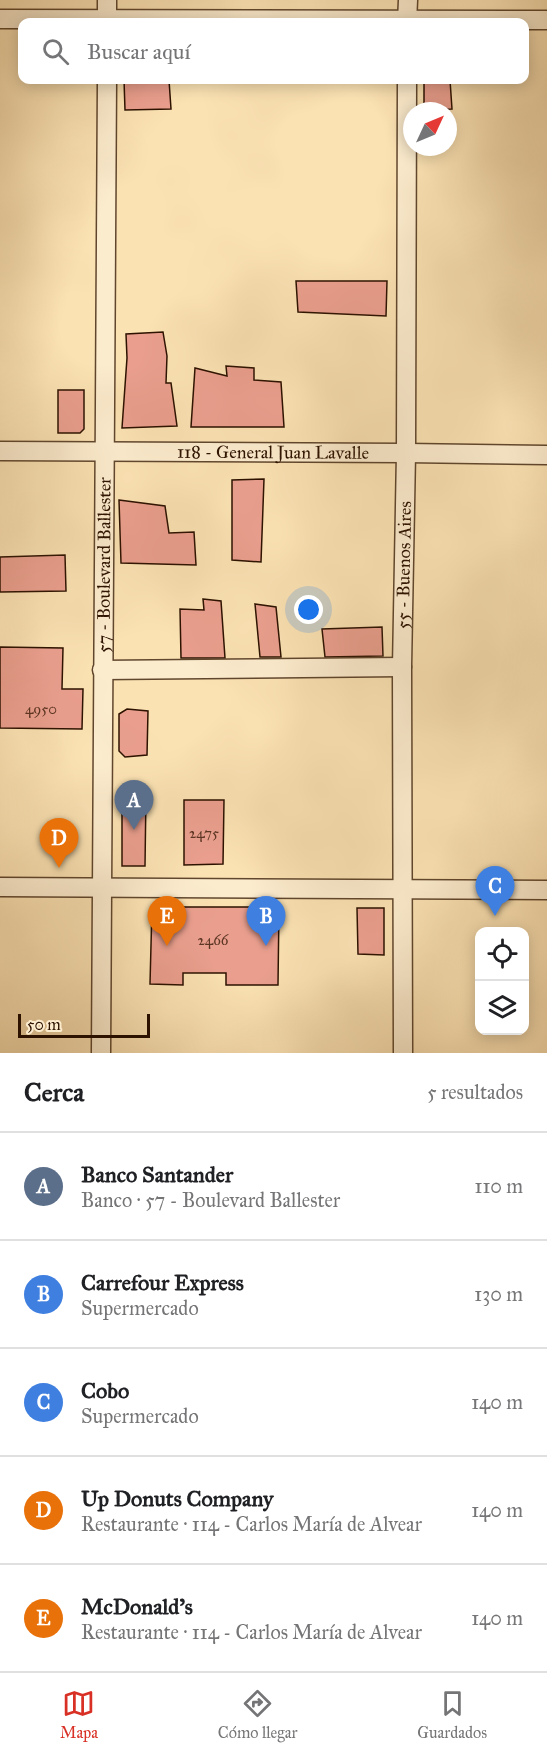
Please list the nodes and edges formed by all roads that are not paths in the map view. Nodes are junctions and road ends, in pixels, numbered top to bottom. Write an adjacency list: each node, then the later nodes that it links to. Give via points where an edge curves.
1 (107, 0): 3 (street)
2 (408, 0): 4 (street)
3 (107, 18)
4 (408, 18)
5 (0, 19): 6 (street)
6 (18, 19)
7 (529, 20): 8 (street)
8 (547, 20)
9 (107, 84): 12 (street, 57 - Boulevard Ballester)
10 (407, 84): 13 (street, 55 - Buenos Aires)
11 (0, 451): 12 (street, 118 - General Juan Lavalle)
12 (104, 452): 13 (street, 118 - General Juan Lavalle); 16 (street, 57 - Boulevard Ballester)
13 (406, 453): 14 (street, 118 - General Juan Lavalle); 15 (street, 55 - Buenos Aires)
14 (547, 455)
15 (402, 667): 16 (street); 19 (street, 55 - Buenos Aires)
16 (102, 670): 18 (street, 57 - Boulevard Ballester)
17 (0, 887): 18 (street)
18 (101, 888): 19 (street); 21 (street, 57 - Boulevard Ballester)
19 (404, 889): 20 (street); 22 (street, 55 - Buenos Aires)
20 (547, 890)
21 (101, 1053)
22 (403, 1053)

